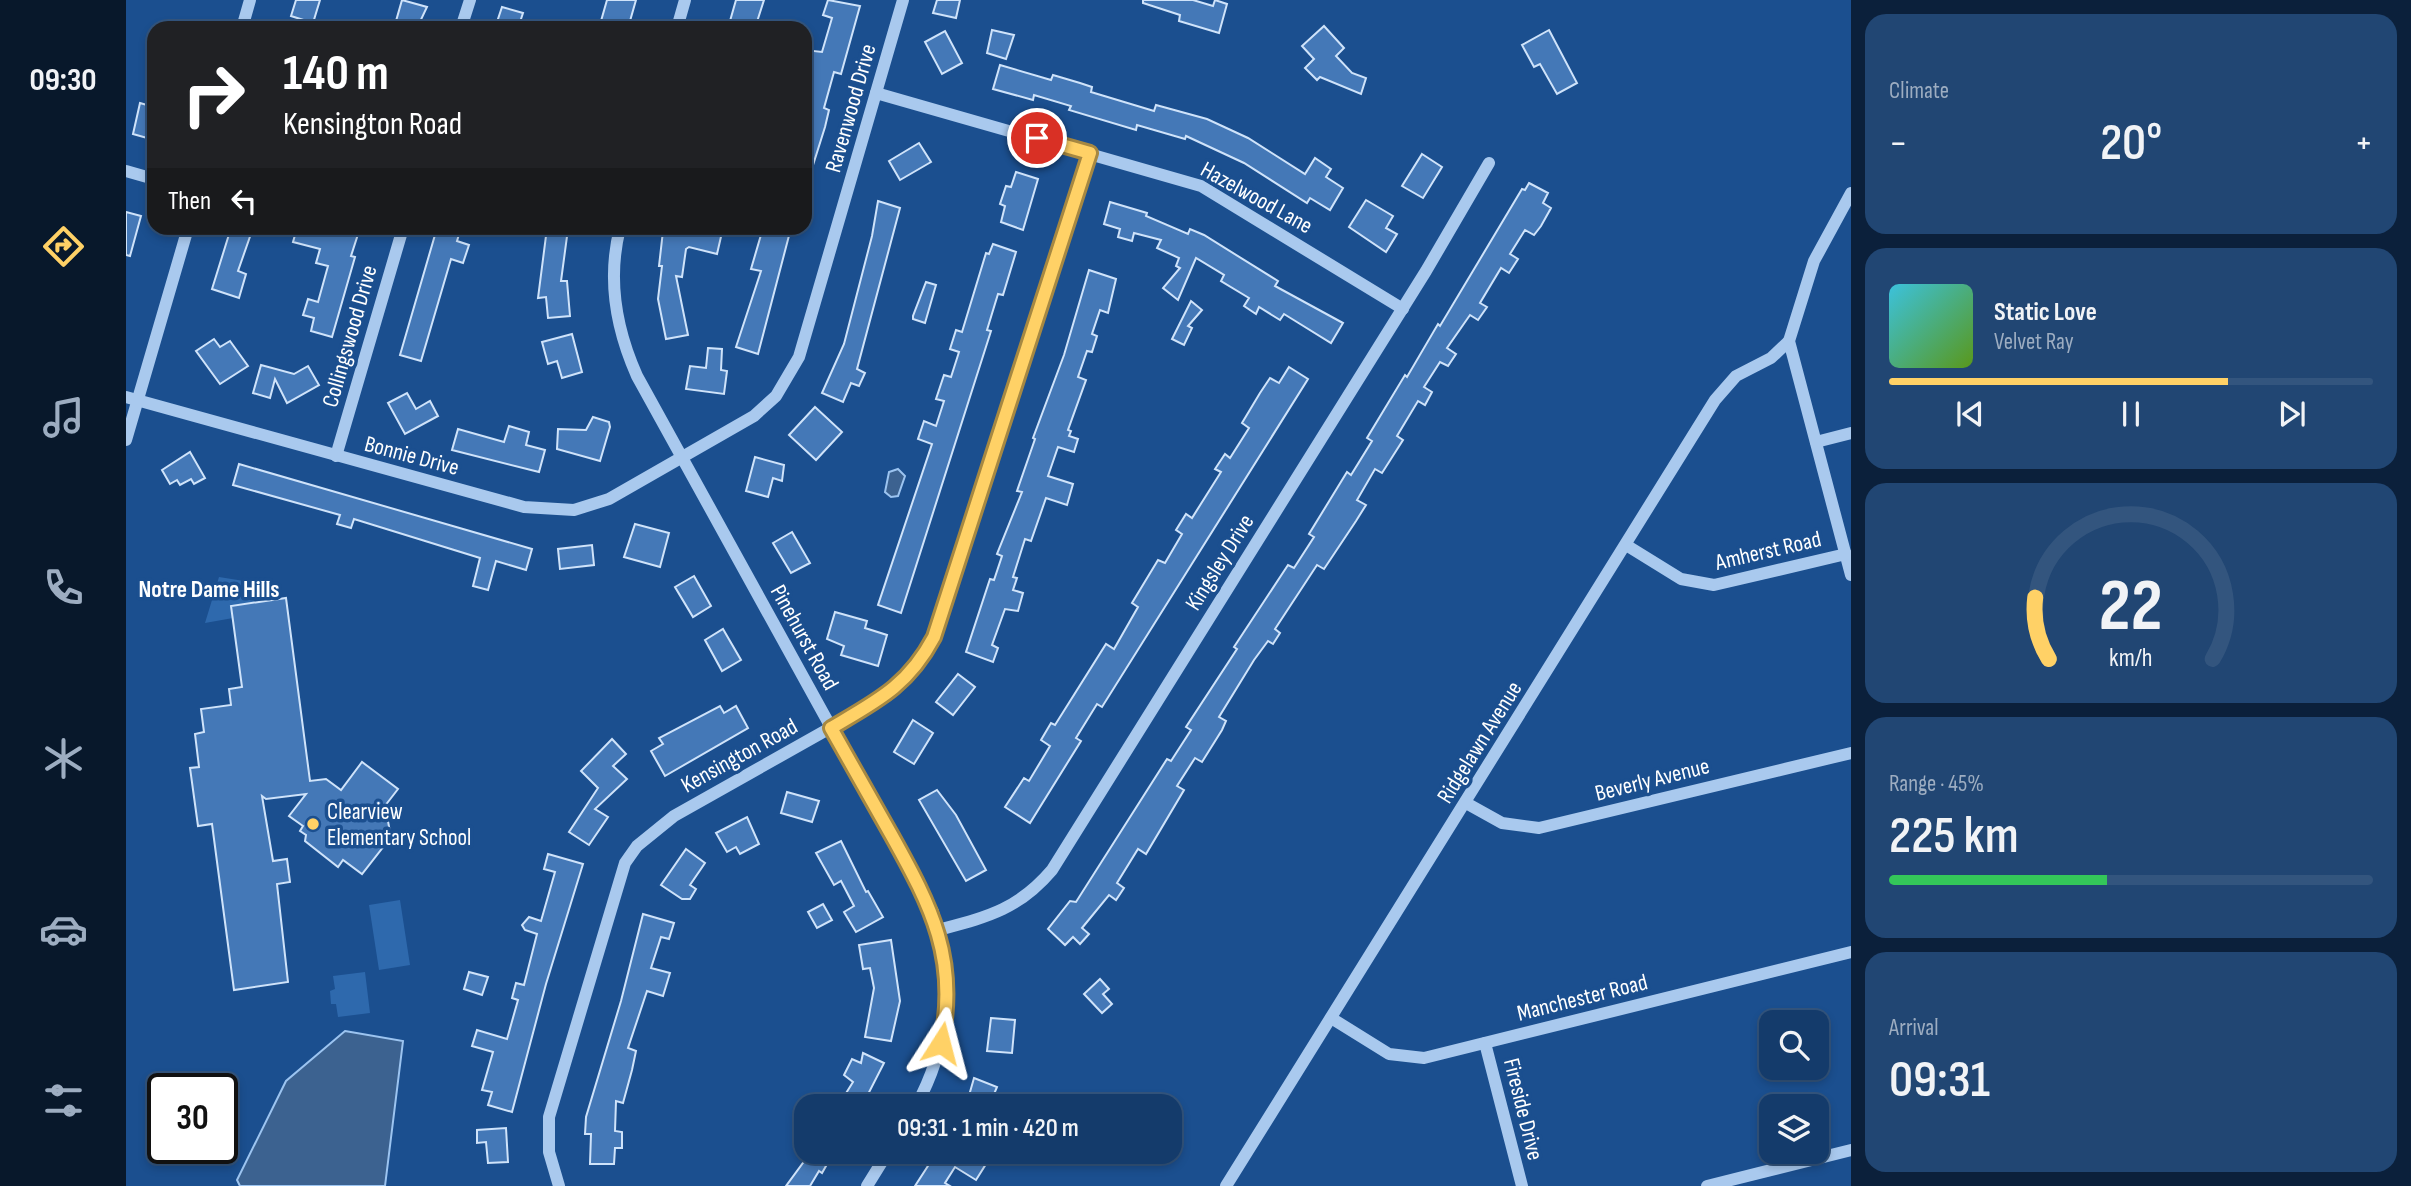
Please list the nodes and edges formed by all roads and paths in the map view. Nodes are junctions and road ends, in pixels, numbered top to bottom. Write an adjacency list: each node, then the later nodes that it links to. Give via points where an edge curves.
1 (250, 0): 5 (street)
2 (470, 0): 6 (street)
3 (685, 0): 7 (street)
4 (903, 0): 8 (street, Ravenwood Drive)
5 (244, 21)
6 (463, 21)
7 (679, 21)
8 (876, 93): 9 (street, Hazelwood Lane); 24 (street, Ravenwood Drive, via 799,357 789,377 754,416)
9 (1090, 153): 17 (street, Hazelwood Lane, via 1216,193); 28 (street, Kensington Road, via 934,637 923,659 897,687)
10 (1489, 163): 17 (street, Kingsley Drive)
11 (126, 171): 12 (street)
12 (147, 177)
13 (1851, 193): 18 (street, via 1814,261)
14 (186, 235): 19 (street)
15 (401, 235): 23 (street, Collingswood Drive)
16 (619, 235): 24 (street, Pinehurst Road, via 614,275 620,331 637,376)
17 (1403, 309): 31 (street, Kingsley Drive, via 1052,870 1003,911)
18 (1789, 341): 22 (street); 25 (street, Ridgelawn Avenue, via 1782,351 1750,367 1725,388)
19 (132, 398): 21 (street); 23 (street, Bonnie Drive)
20 (1851, 433): 22 (street)
21 (126, 440)
22 (1816, 442): 26 (street)
23 (336, 456): 24 (street, Bonnie Drive, via 524,507 556,511 609,499)
24 (681, 458): 28 (street, Pinehurst Road)
25 (1626, 545): 26 (street, Amherst Road, via 1681,579 1714,585); 30 (street, Ridgelawn Avenue)
26 (1846, 554): 27 (street)
27 (1851, 575)
28 (831, 728): 31 (street, Pinehurst Road, via 925,894); 38 (street, Kensington Road, via 674,816 637,846 625,863 549,1117 548,1152)
29 (1851, 753): 30 (street, Beverly Avenue, via 1539,828 1502,823)
30 (1466, 803): 33 (street, Ridgelawn Avenue)
31 (939, 930): 35 (street, Pinehurst Road, via 946,969 946,1021 935,1065)
32 (1851, 952): 34 (street, Manchester Road)
33 (1331, 1018): 34 (street, Manchester Road, via 1389,1054 1406,1058); 40 (street, Ridgelawn Avenue)
34 (1485, 1043): 41 (street, Fireside Drive)
35 (922, 1094)
36 (1851, 1150): 42 (street)
37 (881, 1164): 39 (street)
38 (559, 1186)
39 (867, 1186)
40 (1226, 1186)
41 (1522, 1186)
42 (1707, 1186)

